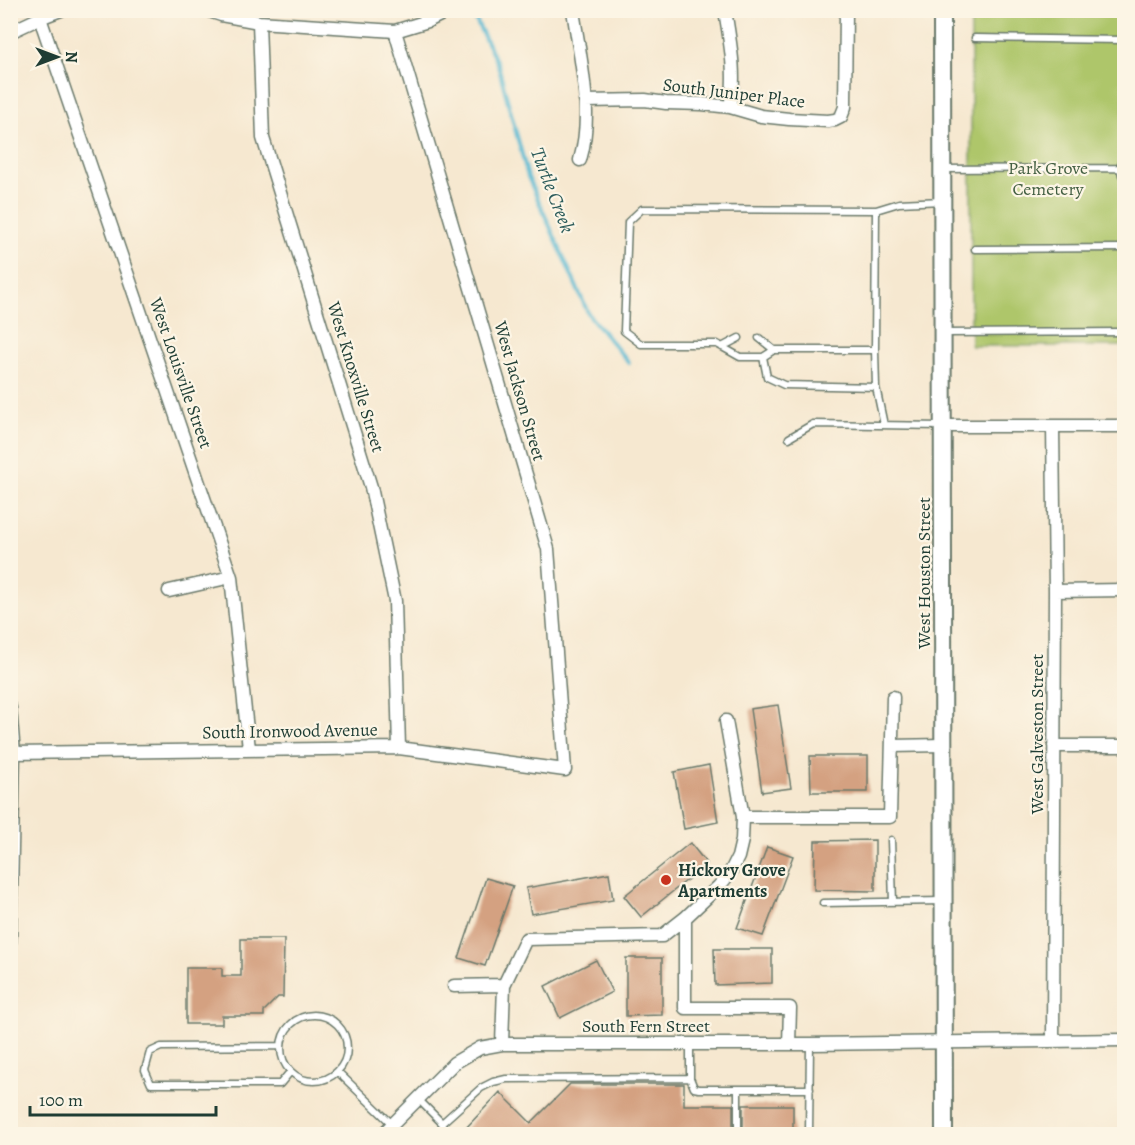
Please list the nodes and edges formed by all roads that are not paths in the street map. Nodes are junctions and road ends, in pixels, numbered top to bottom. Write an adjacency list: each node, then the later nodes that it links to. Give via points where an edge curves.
1 (60, 10): 8 (street)
2 (207, 10): 9 (street)
3 (450, 10): 10 (street)
4 (573, 10): 14 (street)
5 (725, 10): 15 (street, via 733,58)
6 (846, 10): 15 (street, South Juniper Place, via 845,107 841,117 828,121 789,119)
7 (942, 10): 19 (main road, West Houston Street)
8 (40, 18): 11 (street); 39 (street, West Louisville Street)
9 (259, 22): 10 (street); 50 (street, West Knoxville Street, via 263,138 371,487 395,601)
10 (395, 31): 53 (street, West Jackson Street, via 548,549)
11 (10, 32)
12 (975, 38): 13 (lane)
13 (1125, 40)
14 (585, 101): 15 (street, South Juniper Place, via 645,100); 17 (street)
15 (730, 108)
16 (1125, 159): 18 (lane)
17 (580, 160)
18 (1120, 168): 19 (lane); 20 (lane)
19 (942, 169): 21 (main road, West Houston Street)
20 (1125, 178)
21 (942, 201): 22 (lane, via 899,203); 26 (main road, West Houston Street)
22 (876, 210): 29 (lane, via 642,208 628,222 624,331 641,344); 31 (lane)
23 (1125, 248): 24 (lane)
24 (975, 249)
25 (1125, 332): 26 (lane)
26 (943, 333): 35 (main road, West Houston Street)
27 (739, 338): 29 (lane)
28 (759, 338): 30 (lane)
29 (722, 347): 32 (lane, via 740,357)
30 (774, 350): 31 (lane); 32 (lane)
31 (875, 350): 33 (lane)
32 (763, 357): 33 (lane, via 767,377 784,385)
33 (876, 387): 34 (lane)
34 (884, 425): 35 (lane); 38 (lane, via 813,424)
35 (943, 426): 36 (street); 46 (main road, West Houston Street)
36 (1053, 426): 37 (street); 42 (street, West Galveston Street)
37 (1125, 426)
38 (789, 438)
39 (231, 577): 41 (street); 51 (street, West Louisville Street)
40 (1125, 590): 42 (street)
41 (169, 591)
42 (1055, 591): 48 (street, West Galveston Street)
43 (893, 697): 47 (street)
44 (10, 708): 52 (street)
45 (726, 721): 54 (street)
46 (943, 745): 47 (street); 56 (main road, West Houston Street)
47 (892, 746): 54 (street, via 890,817)
48 (1054, 746): 49 (street); 64 (street, West Galveston Street)
49 (1125, 746)
50 (399, 748): 51 (street, South Ironwood Avenue); 53 (street, South Ironwood Avenue)
51 (249, 749): 52 (street, South Ironwood Avenue)
52 (14, 753): 60 (street)
53 (565, 770)
54 (743, 817): 59 (street, via 742,840 730,873)
55 (891, 840): 57 (lane)
56 (943, 901): 57 (lane); 65 (main road, West Houston Street)
57 (893, 902): 58 (lane)
58 (823, 903)
59 (686, 918): 61 (street, via 662,936 526,939); 68 (street, via 685,1008 790,1008)
60 (10, 942)
61 (504, 985): 62 (street); 66 (street)
62 (454, 986)
63 (1125, 1040): 64 (street, South Fern Street)
64 (1053, 1041): 65 (street, South Fern Street)
65 (943, 1043): 69 (street, South Fern Street); 83 (main road, West Houston Street)
66 (502, 1044): 67 (street, South Fern Street); 76 (street, South Fern Street, via 480,1048 454,1062)
67 (690, 1044): 68 (street, South Fern Street); 73 (lane)
68 (789, 1044): 69 (street, South Fern Street)
69 (810, 1044): 75 (lane)
70 (281, 1046): 71 (lane); 71 (lane, via 161,1047 150,1052 145,1070 151,1084 280,1084); 72 (lane, via 284,1032 301,1017 312,1014 334,1021 342,1029 348,1051)
71 (290, 1072): 72 (lane, via 309,1082 320,1082)
72 (338, 1072): 77 (lane)
73 (690, 1078): 74 (lane, via 694,1088); 78 (lane, via 506,1079 481,1088)
74 (738, 1089): 75 (lane); 81 (lane)
75 (810, 1089): 82 (lane)
76 (418, 1099): 77 (street, South Fern Street); 78 (lane)
77 (392, 1124): 79 (street, South Fern Street)
78 (442, 1124): 80 (lane)
79 (383, 1134)
80 (445, 1134)
81 (738, 1134)
82 (809, 1134)
83 (944, 1134)

